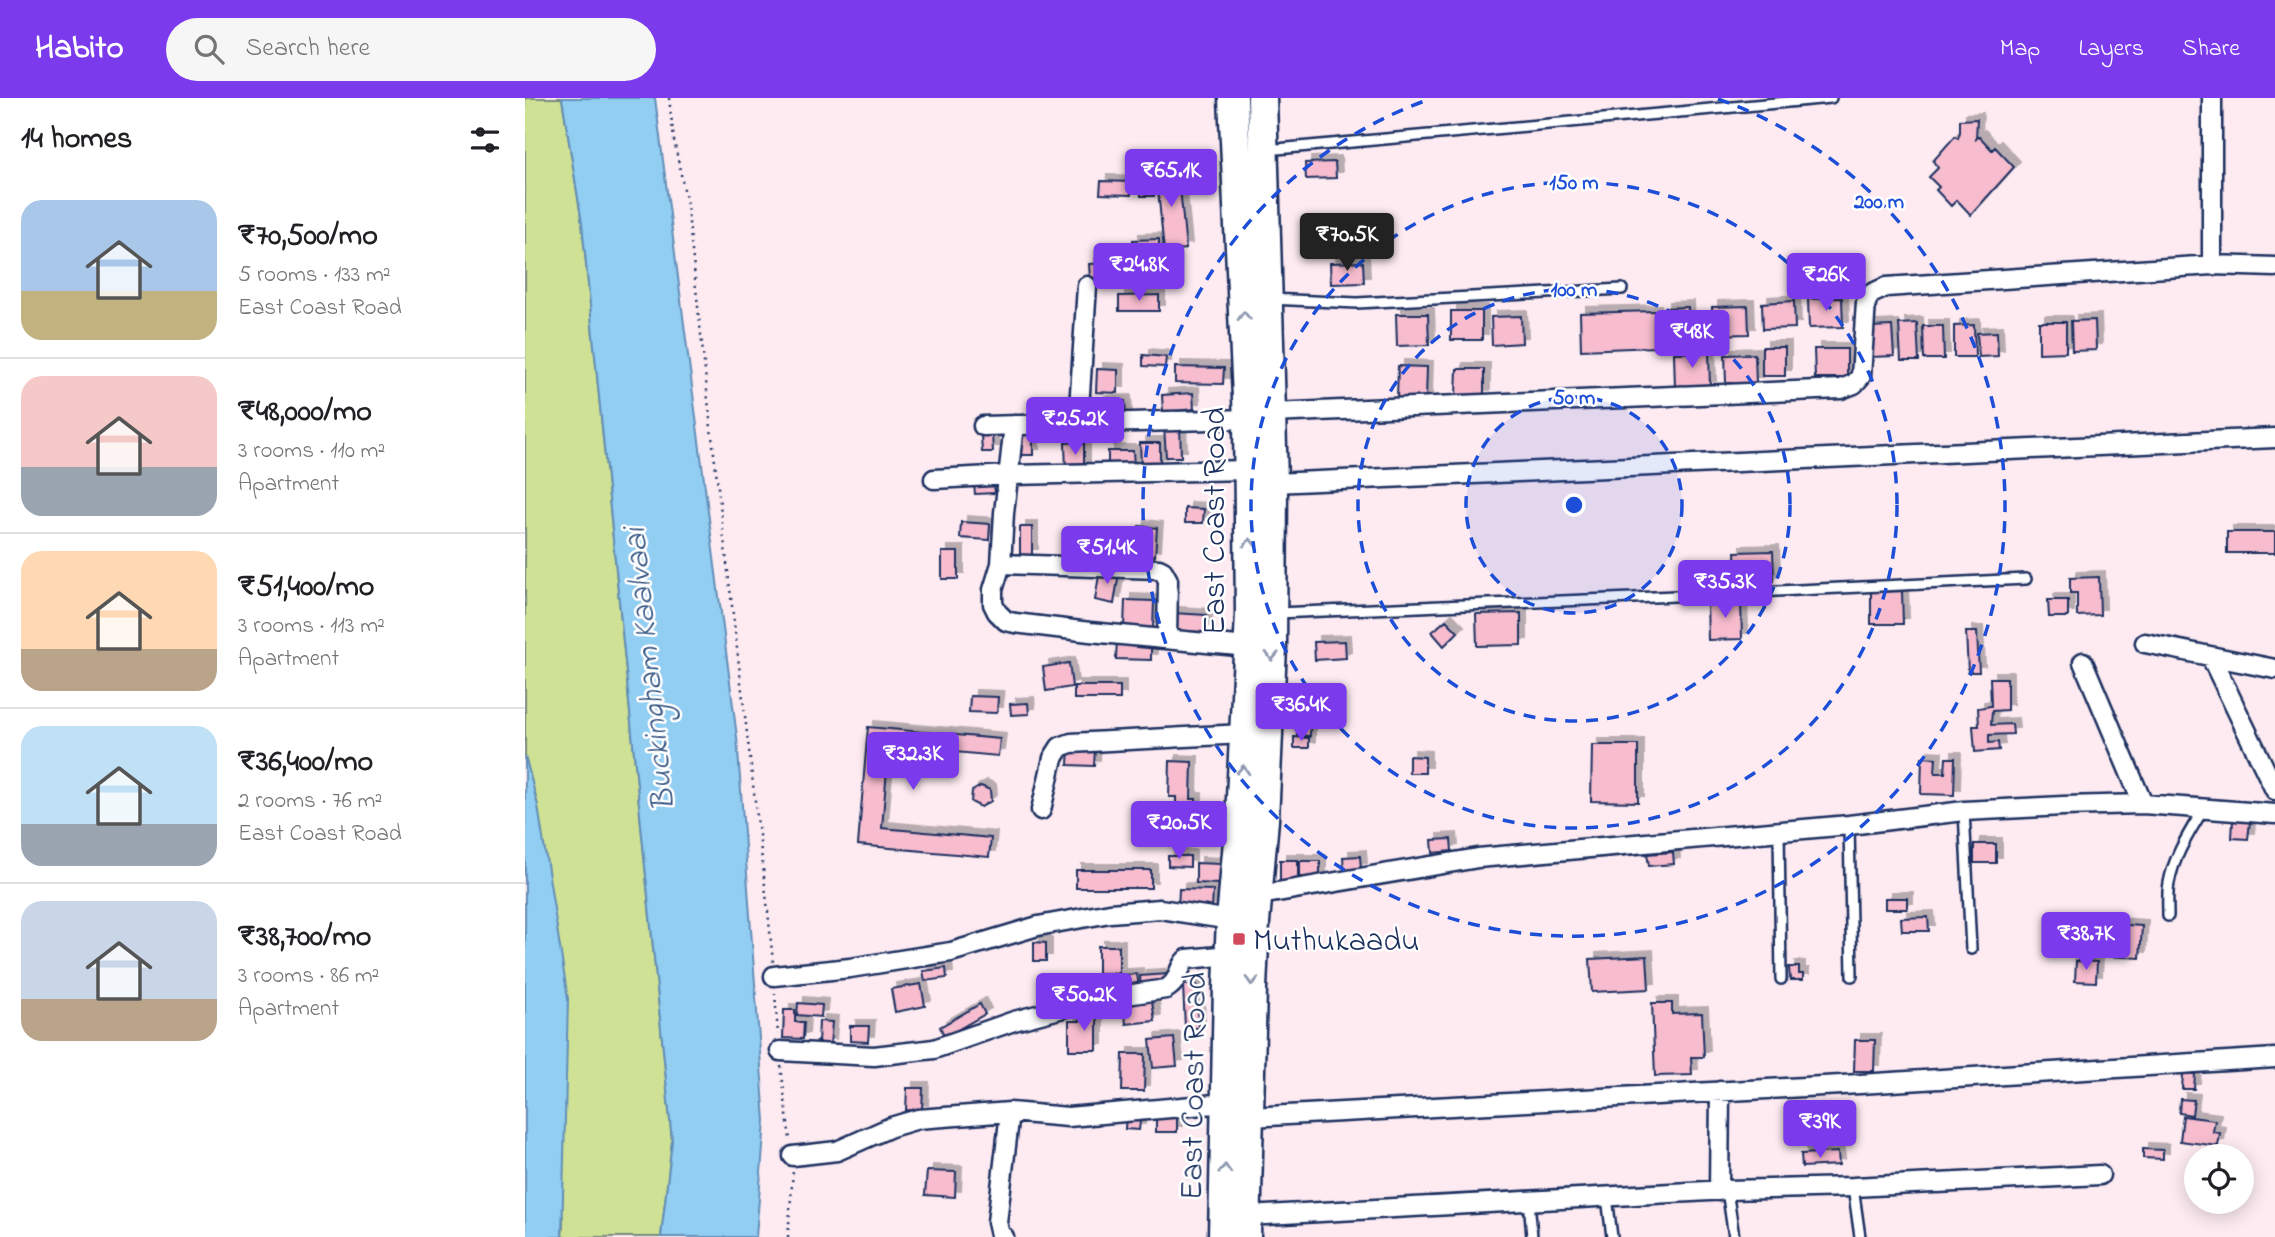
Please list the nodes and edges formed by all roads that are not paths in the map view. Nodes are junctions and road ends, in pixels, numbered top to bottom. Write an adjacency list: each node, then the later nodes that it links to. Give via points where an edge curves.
1 (1233, 98): 11 (main road, East Coast Road, one-way to 1)
2 (1262, 98): 5 (main road, East Coast Road)
3 (1831, 98): 5 (lane)
4 (2212, 98): 6 (street)
5 (1264, 150): 10 (main road, East Coast Road)
6 (2212, 265): 7 (street); 11 (street, via 1877,289 1866,302 1861,376 1841,389)
7 (2275, 267)
8 (1087, 286): 12 (street)
9 (1622, 289): 10 (lane, via 1357,303)
10 (1268, 299): 11 (main road, East Coast Road)
11 (1260, 416): 12 (street); 17 (main road, East Coast Road)
12 (1078, 424): 13 (street)
13 (1014, 425): 14 (street); 16 (street)
14 (983, 426)
15 (2275, 438): 17 (street)
16 (1010, 475): 17 (street); 18 (street); 19 (street)
17 (1261, 476): 21 (main road, East Coast Road); 24 (main road, East Coast Road, one-way to 17)
18 (934, 479)
19 (1001, 564): 22 (street, via 993,604 1006,621); 22 (street, via 1160,569 1168,580)
20 (2026, 579): 21 (lane)
21 (1272, 613): 37 (main road, East Coast Road, one-way to 37, via 1265,806)
22 (1167, 639): 24 (street)
23 (2145, 643): 25 (street)
24 (1248, 646): 28 (main road, East Coast Road)
25 (2211, 657): 27 (street); 29 (street)
26 (2083, 662): 30 (street)
27 (2275, 669)
28 (1244, 734): 32 (street, via 1060,747 1053,758); 37 (main road, East Coast Road, one-way to 28)
29 (2275, 790)
30 (2143, 804): 31 (street); 33 (street)
31 (2204, 808): 34 (street); 38 (lane, via 2172,869)
32 (1041, 810)
33 (1964, 811): 35 (street); 39 (lane)
34 (2275, 814)
35 (1849, 825): 36 (street); 42 (lane)
36 (1779, 831): 37 (street, via 1478,858); 43 (lane)
37 (1241, 905): 40 (main road, East Coast Road); 41 (street, via 1110,913 1038,926 951,953); 47 (main road, East Coast Road, one-way to 47, via 1252,988)
38 (2168, 916)
39 (1971, 949)
40 (1230, 955): 44 (street, via 1187,959 1174,985 1166,989 1094,1000 934,1049 874,1056); 47 (main road, East Coast Road)
41 (774, 976)
42 (1852, 976)
43 (1781, 979)
44 (780, 1051)
45 (2275, 1058): 46 (street)
46 (1720, 1091): 47 (street); 52 (street)
47 (1238, 1110): 48 (street, via 1068,1117); 55 (main road, East Coast Road); 57 (main road, East Coast Road, one-way to 47)
48 (1010, 1112): 49 (street, via 918,1119 837,1151); 56 (street, via 997,1222)
49 (793, 1156)
50 (2100, 1175): 51 (street)
51 (1853, 1187): 52 (street); 61 (lane)
52 (1723, 1190): 53 (street); 60 (lane)
53 (1607, 1197): 54 (street); 59 (lane)
54 (1529, 1199): 55 (street); 58 (lane)
55 (1246, 1226)
56 (1004, 1237)
57 (1223, 1237)
58 (1532, 1237)
59 (1612, 1237)
60 (1734, 1237)
61 (1860, 1237)

